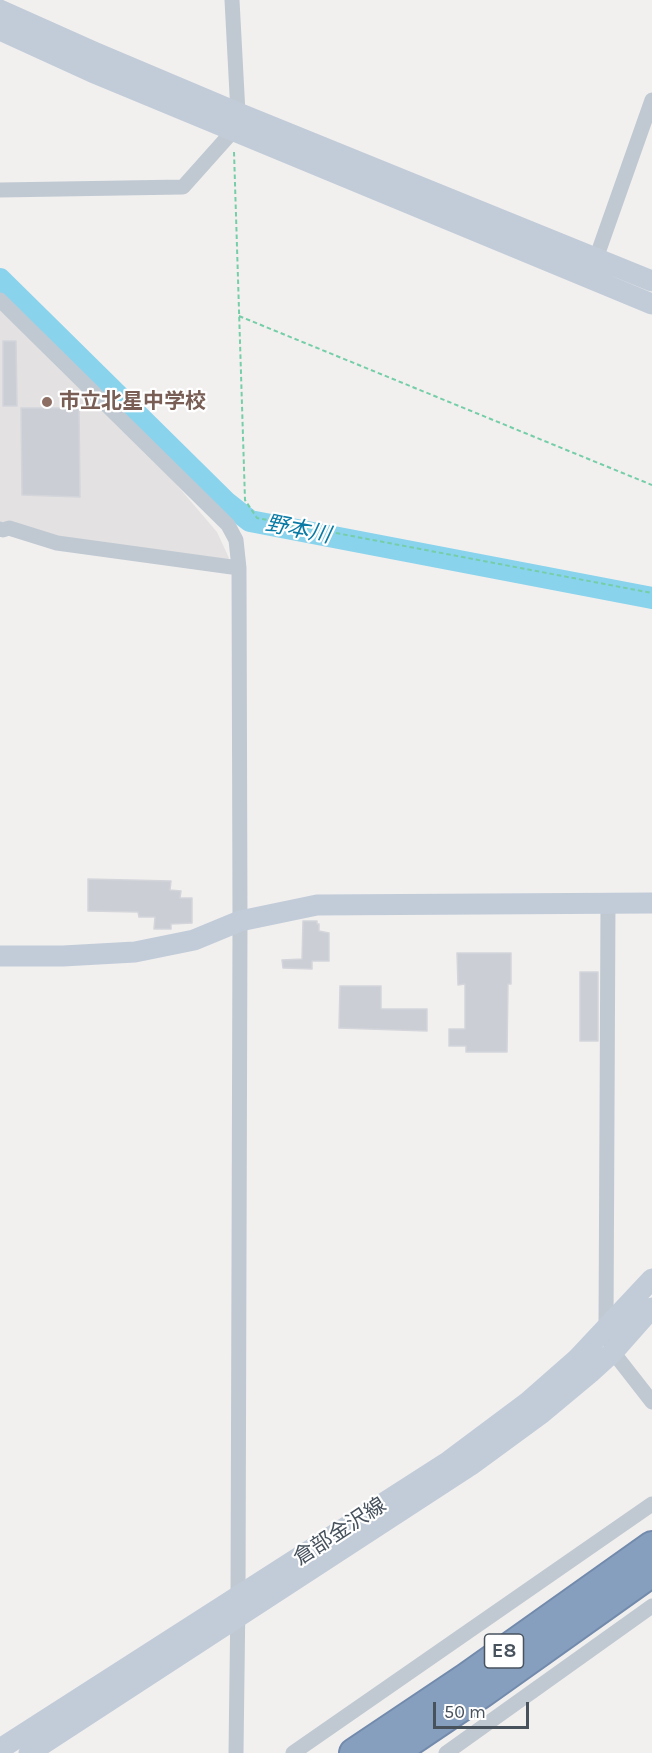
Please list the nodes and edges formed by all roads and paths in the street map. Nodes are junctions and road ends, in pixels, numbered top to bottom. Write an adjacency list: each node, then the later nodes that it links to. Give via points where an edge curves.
1 (232, 0): 5 (street)
2 (0, 10): 5 (street)
3 (0, 30): 5 (street, via 92,72)
4 (652, 100): 7 (street)
5 (236, 122): 6 (street, via 183,187); 7 (street); 8 (street); 12 (path)
6 (0, 190)
7 (597, 258): 8 (street); 9 (street)
8 (588, 278): 11 (street)
9 (652, 281)
10 (0, 300): 15 (street, via 228,525 236,540)
11 (652, 304)
12 (239, 316): 13 (path); 16 (path, via 245,500 258,518)
13 (652, 485)
14 (0, 530): 15 (street, via 9,528 57,543)
15 (239, 568): 19 (street)
16 (652, 593)
17 (608, 903): 18 (street); 19 (street, via 317,905); 23 (street)
18 (652, 903)
19 (240, 921): 20 (street, via 194,940 135,952); 29 (street)
20 (0, 956)
21 (652, 1279): 23 (street, 倉部金沢線)
22 (652, 1308): 24 (street, 倉部金沢線)
23 (606, 1327): 24 (street); 29 (street, 倉部金沢線, via 528,1402 449,1461)
24 (613, 1352): 25 (street); 31 (street, 倉部金沢線, via 542,1413 471,1465)
25 (652, 1402)
26 (652, 1504): 35 (street)
27 (652, 1546): 36 (highway, E8)
28 (652, 1572): 37 (highway, E8)
29 (238, 1597): 31 (street); 32 (street, 倉部金沢線)
30 (652, 1606): 38 (street)
31 (237, 1618): 33 (street, 倉部金沢線); 34 (street)
32 (0, 1749)
33 (29, 1753)
34 (236, 1753)
35 (293, 1753)
36 (354, 1753)
37 (393, 1753)
38 (446, 1753)

